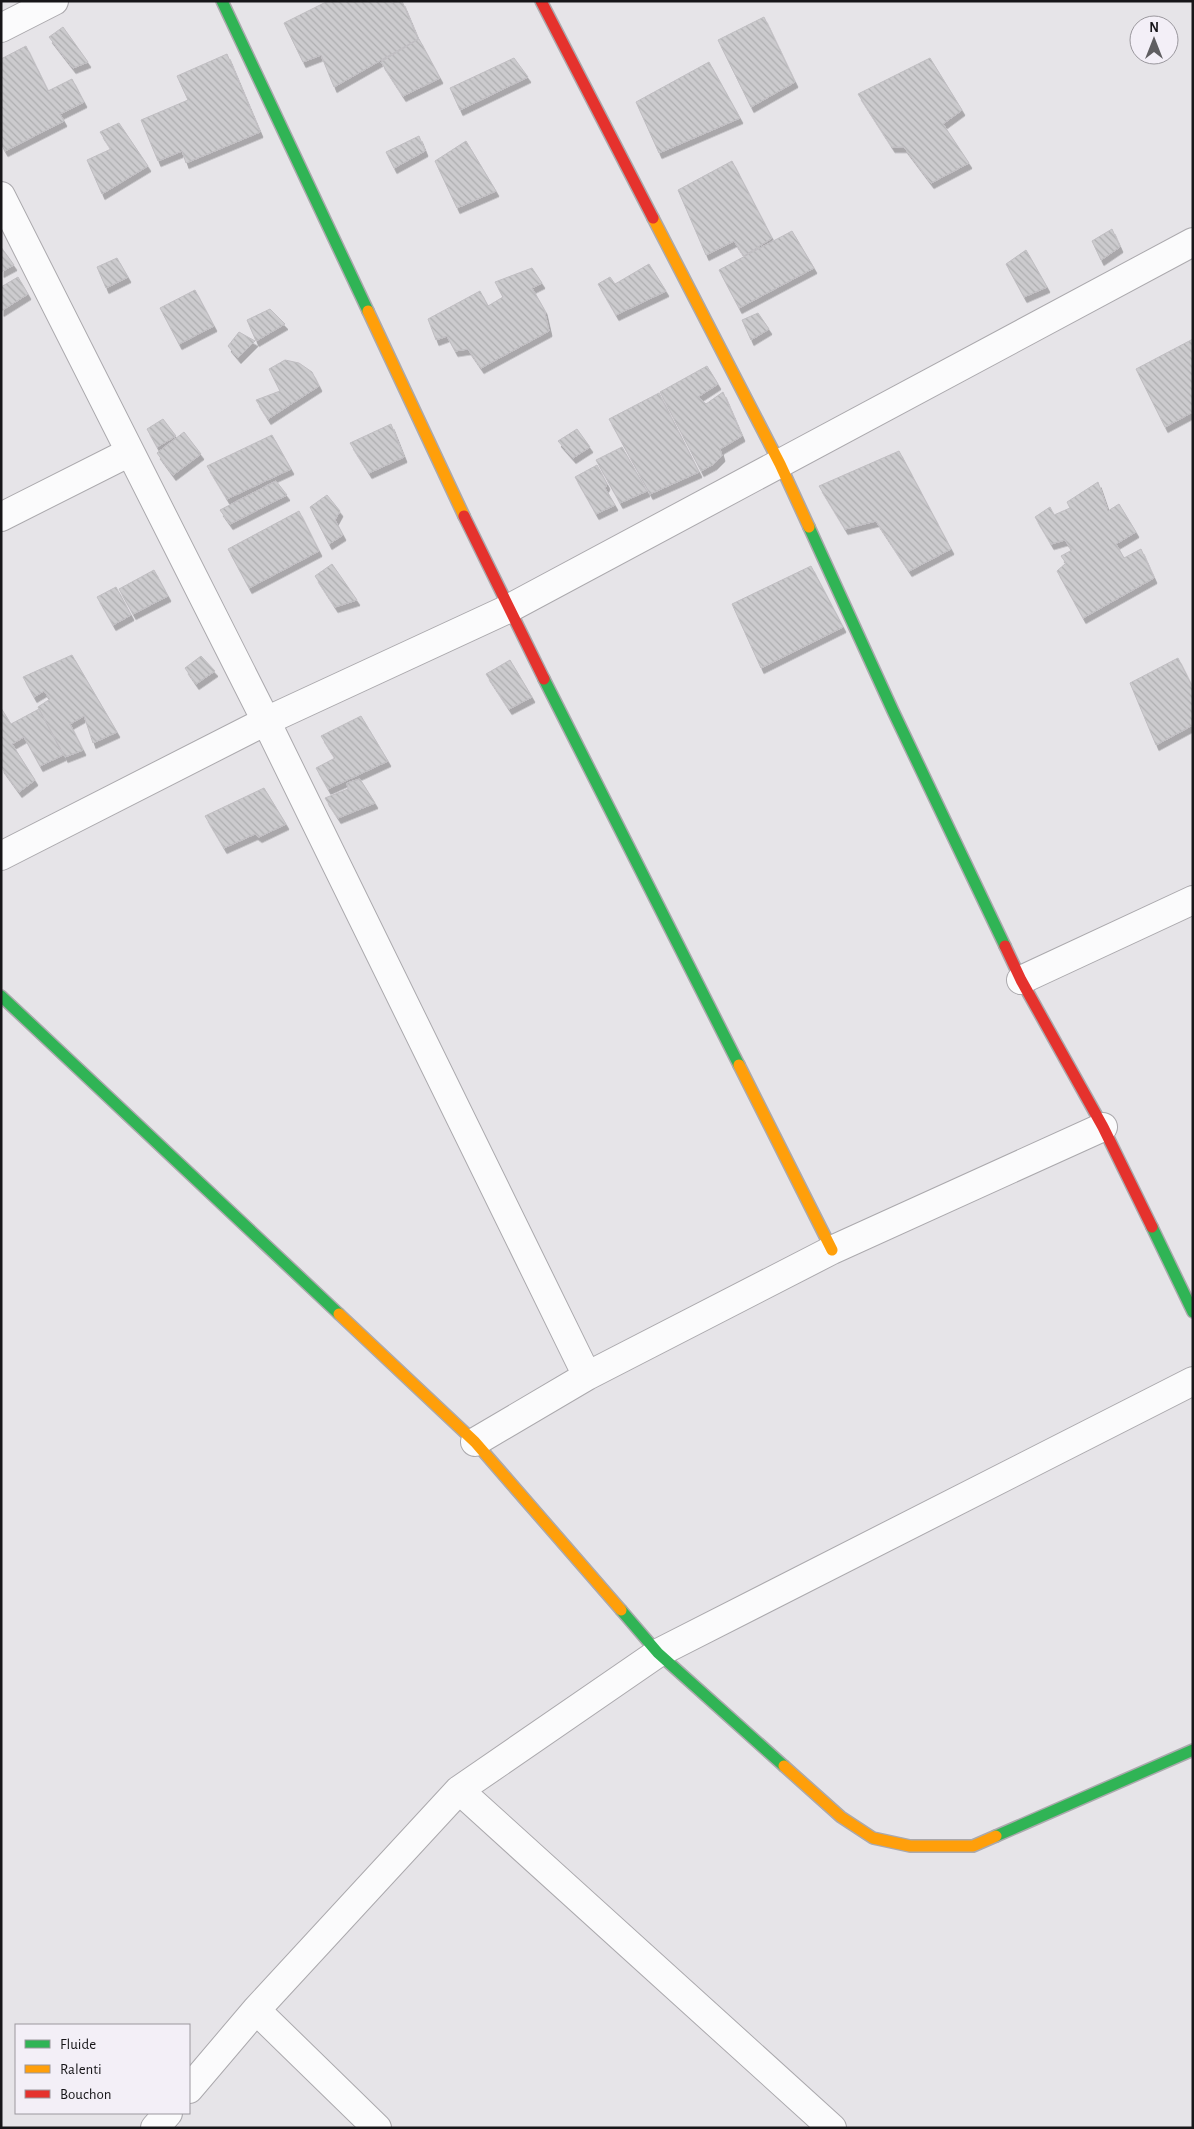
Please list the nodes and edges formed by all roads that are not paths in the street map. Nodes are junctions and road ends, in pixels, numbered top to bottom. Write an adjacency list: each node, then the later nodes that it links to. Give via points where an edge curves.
1 (54, 1): 4 (street)
2 (222, 1): 10 (street)
3 (541, 1): 8 (street)
4 (1, 28)
5 (1, 196): 7 (street)
6 (1193, 242): 8 (street)
7 (130, 452): 9 (street); 11 (street)
8 (780, 464): 10 (street); 14 (street)
9 (1, 517)
10 (508, 609): 11 (street); 17 (street)
11 (266, 721): 12 (street); 19 (street)
12 (1, 856)
13 (1193, 900): 14 (street)
14 (1020, 980): 16 (street)
15 (1, 996): 21 (street)
16 (1103, 1127): 17 (street); 18 (street)
17 (832, 1250): 19 (street)
18 (1193, 1312)
19 (587, 1376): 21 (street)
20 (1193, 1381): 22 (street)
21 (475, 1442): 22 (street)
22 (658, 1653): 23 (street, via 841,1817 873,1838 910,1846 973,1846); 24 (street)
23 (1193, 1750)
24 (459, 1790): 25 (street); 30 (street)
25 (256, 2010): 26 (street); 29 (street)
26 (190, 2088)
27 (167, 2114): 28 (street)
28 (155, 2128)
29 (377, 2128)
30 (832, 2128)

